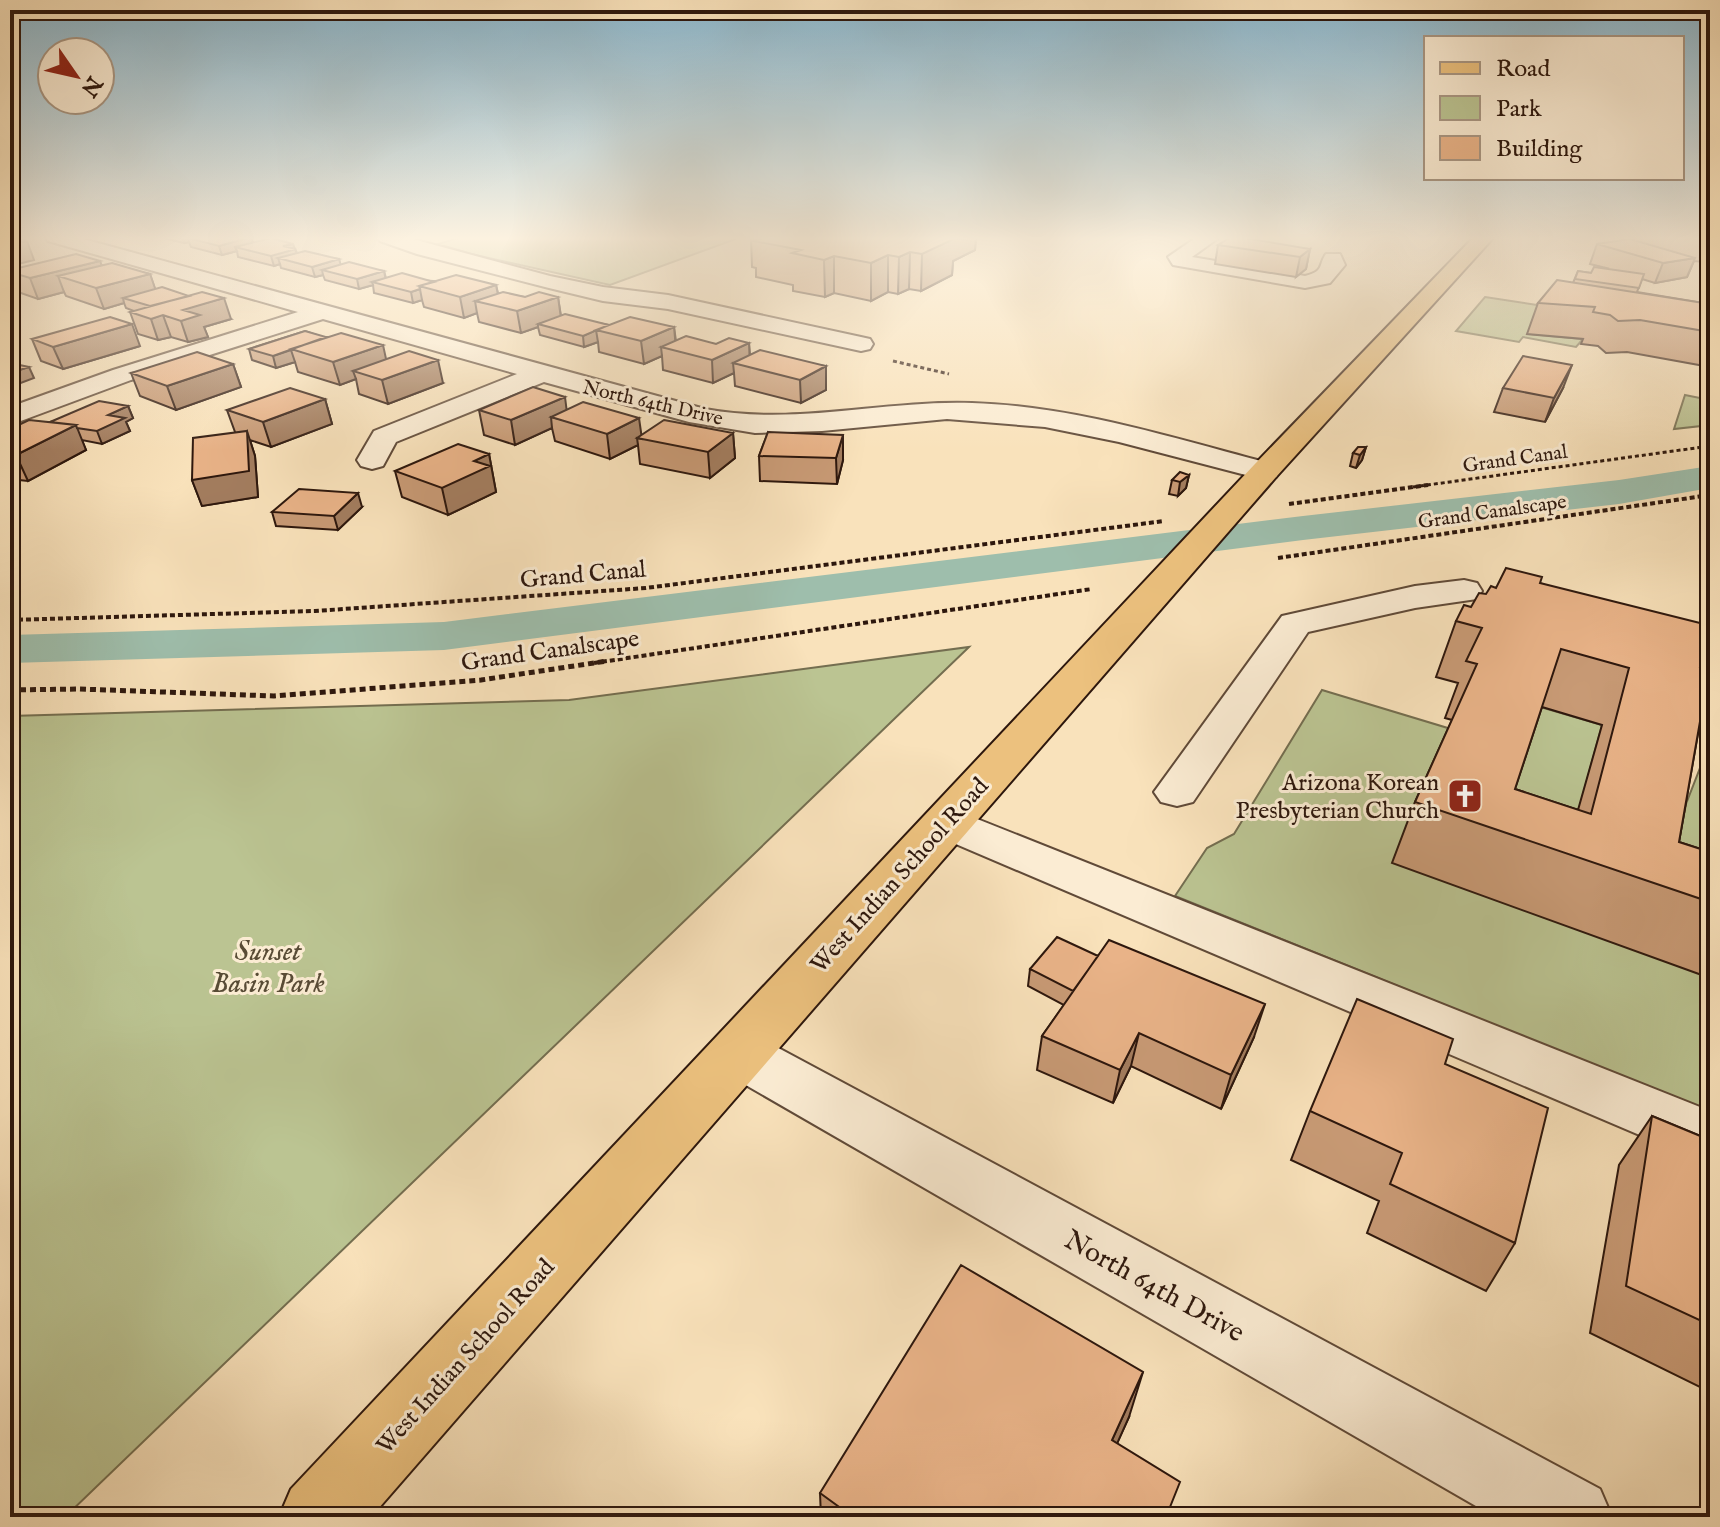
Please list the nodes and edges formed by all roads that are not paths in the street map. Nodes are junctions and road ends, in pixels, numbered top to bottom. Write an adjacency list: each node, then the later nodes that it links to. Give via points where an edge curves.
1 (310, 308): 4 (street, North 64th Drive)
2 (697, 308): 5 (street)
3 (1417, 308): 9 (main road, West Indian School Road)
4 (323, 312): 6 (street, North 64th Drive); 7 (street, via 122,375)
5 (861, 344)
6 (541, 374): 8 (street, via 384,437); 9 (street, North 64th Drive, via 672,410 768,425 974,411 1084,427)
7 (10, 417)
8 (372, 460)
9 (1265, 471): 12 (main road, West Indian School Road)
10 (1464, 591): 11 (street, via 1295,624)
11 (1177, 792)
12 (947, 822): 13 (main road, West Indian School Road); 14 (street)
13 (738, 1053): 15 (main road, West Indian School Road); 16 (street, North 64th Drive)
14 (1710, 1138)
15 (319, 1517)
16 (1572, 1517)

